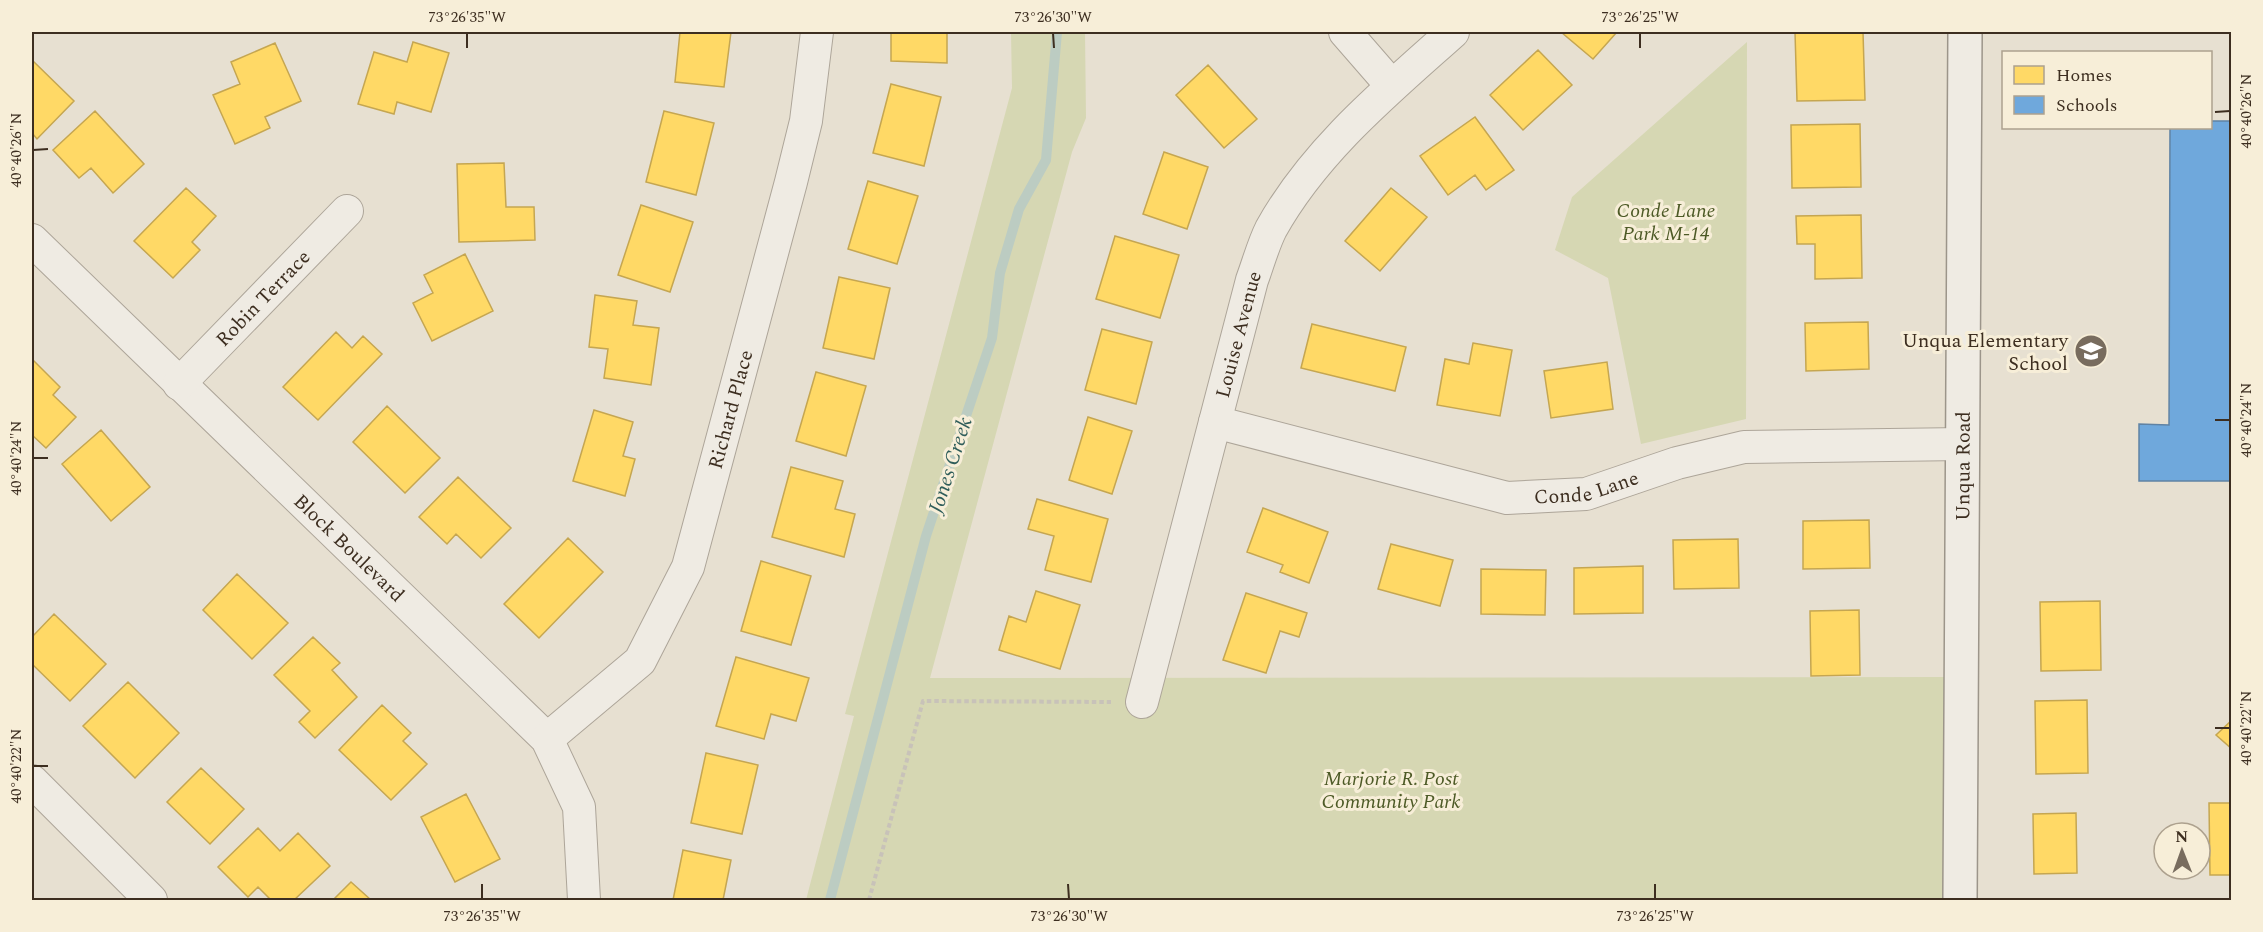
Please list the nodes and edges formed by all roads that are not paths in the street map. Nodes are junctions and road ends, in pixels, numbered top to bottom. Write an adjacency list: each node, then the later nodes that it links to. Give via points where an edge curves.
1 (817, 32): 12 (street, Richard Place, via 806,121 688,567 640,661)
2 (1345, 32): 5 (street)
3 (1453, 32): 5 (street, Louise Avenue)
4 (1965, 32): 10 (street, Unqua Road)
5 (1392, 86): 9 (street, Louise Avenue, via 1332,145 1292,195 1270,231 1252,280)
6 (347, 211): 8 (street, Robin Terrace)
7 (32, 240): 8 (street, Block Boulevard)
8 (179, 384): 12 (street, Block Boulevard)
9 (1215, 422): 10 (street, Conde Lane, via 1508,498 1586,494 1677,463 1744,447); 11 (street, Louise Avenue)
10 (1964, 444): 16 (street, Unqua Road)
11 (1142, 702)
12 (547, 739): 15 (street, Block Boulevard, via 579,807)
13 (32, 781): 14 (street)
14 (151, 900)
15 (584, 900)
16 (1960, 900)

